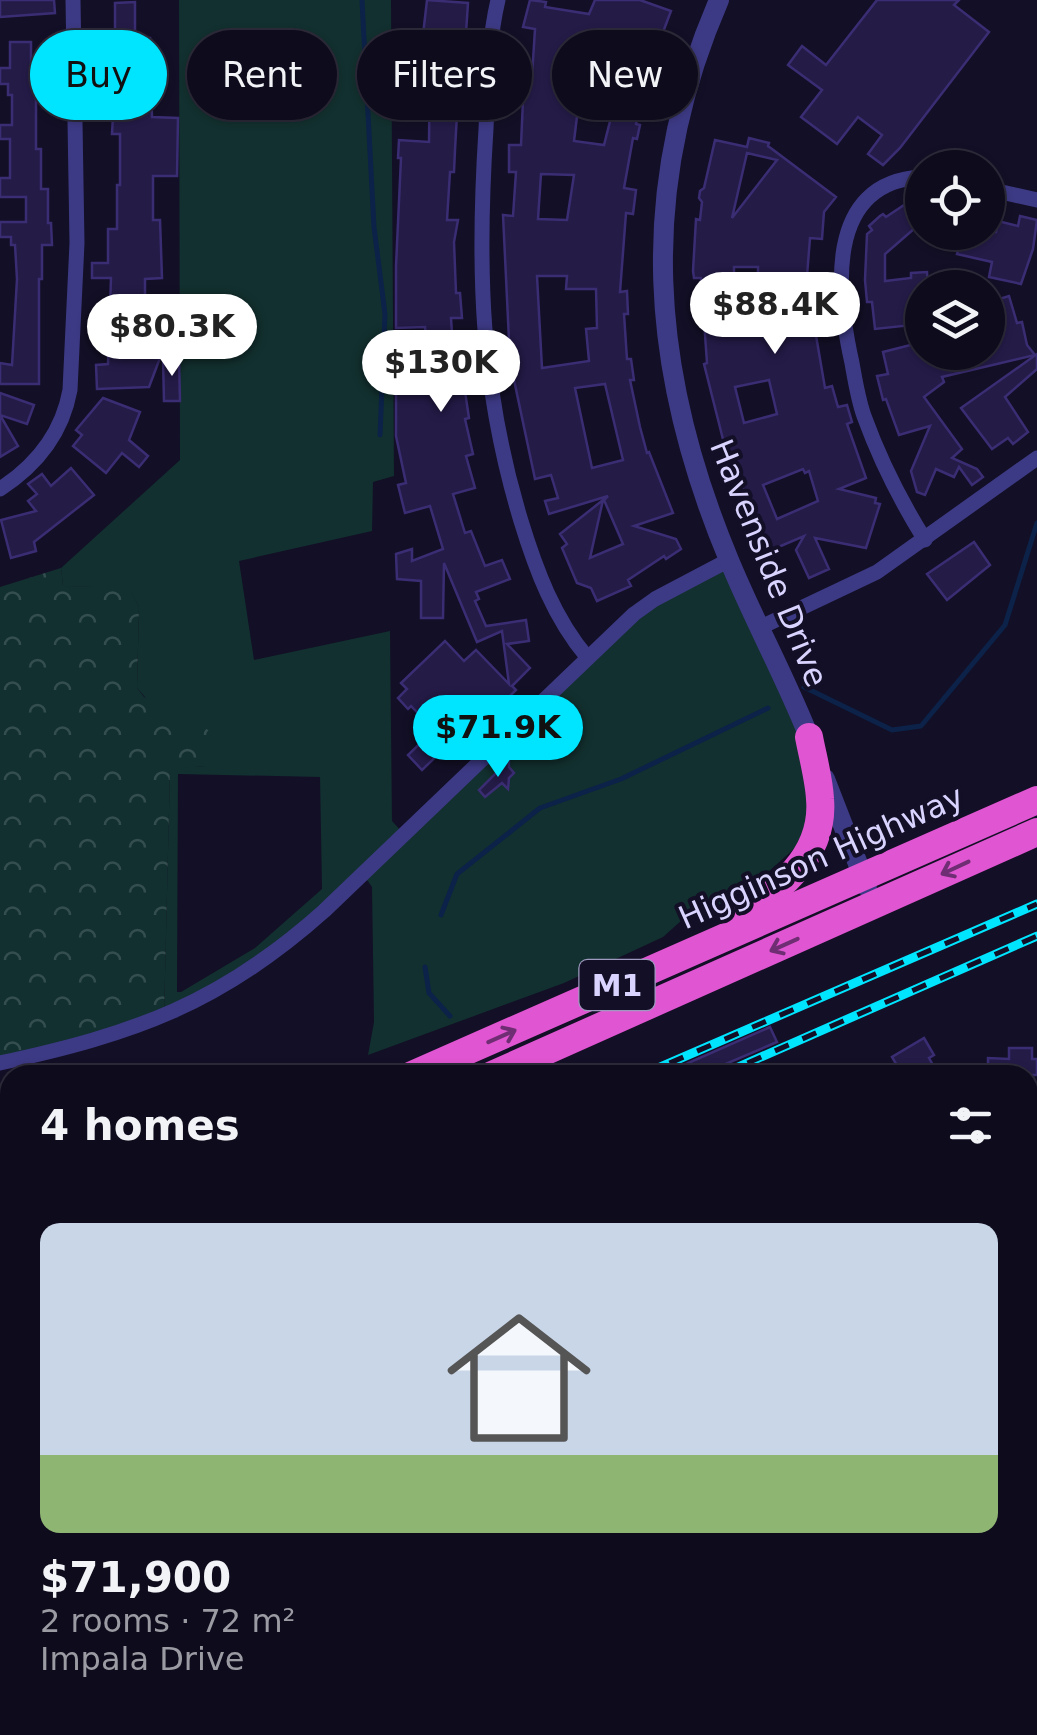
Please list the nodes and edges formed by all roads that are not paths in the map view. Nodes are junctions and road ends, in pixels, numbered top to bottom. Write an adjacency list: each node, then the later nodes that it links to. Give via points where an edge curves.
1 (73, 0): 8 (street, via 77,243 70,390 66,414 42,454)
2 (498, 0): 12 (street, via 481,206 489,388 532,556 552,604)
3 (719, 0): 10 (street, Havenside Drive, via 679,118 662,270 675,397)
4 (905, 179): 9 (street, via 861,209 842,244 840,268 862,410)
5 (1005, 193): 6 (street)
6 (1037, 200)
7 (1037, 458): 9 (street)
8 (0, 489)
9 (924, 540): 11 (street, via 878,572)
10 (729, 560): 11 (street, Havenside Drive); 12 (street, via 655,599)
11 (759, 628): 13 (street, Havenside Drive)
12 (587, 658): 19 (street, via 324,911 249,972 152,1023)
13 (809, 737): 16 (street, Havenside Drive); 18 (highway, via 820,812 807,856 768,898)
14 (1037, 800): 16 (highway, Higginson Highway / M1)
15 (1037, 832): 17 (highway, Higginson Highway / M1, one-way to 17)
16 (863, 878): 17 (street, Havenside Drive); 18 (highway, Higginson Highway / M1)
17 (873, 905): 21 (highway, Higginson Highway / M1, one-way to 21)
18 (666, 963): 20 (highway, Higginson Highway / M1, one-way to 18)
19 (0, 1063)
20 (435, 1065)
21 (514, 1065)

